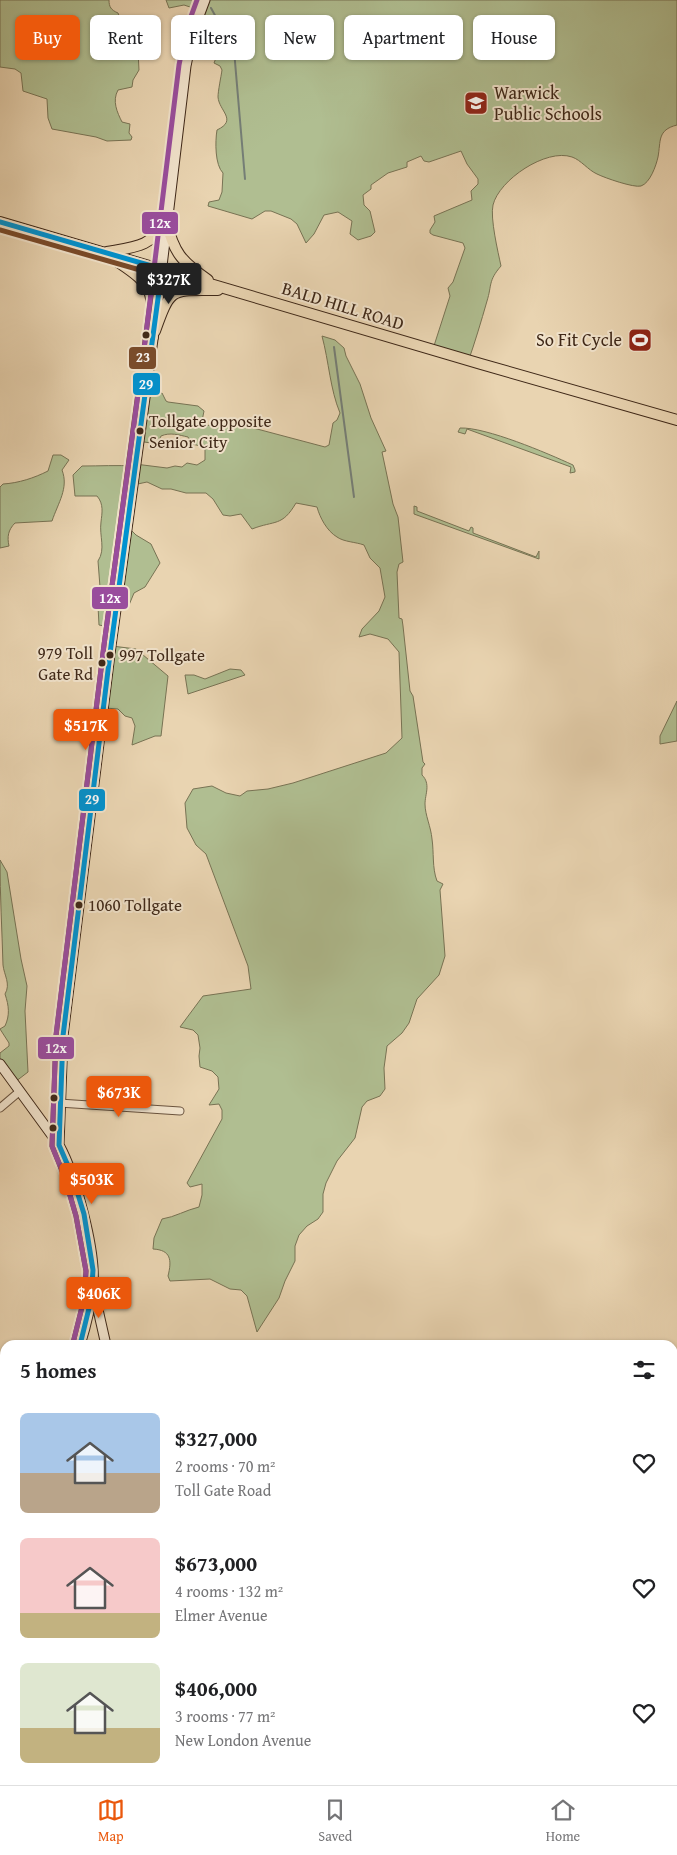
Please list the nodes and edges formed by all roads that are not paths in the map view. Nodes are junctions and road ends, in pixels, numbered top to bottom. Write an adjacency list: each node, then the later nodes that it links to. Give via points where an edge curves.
1 (205, 0): 2 (main road, via 186,60)
2 (166, 221): 4 (main road, via 148,243); 5 (main road); 6 (main road, via 178,255)
3 (0, 222): 4 (main road, BALD HILL ROAD)
4 (104, 252): 5 (main road, BALD HILL ROAD); 8 (main road, via 146,286 151,299)
5 (162, 269): 6 (main road, BALD HILL ROAD); 8 (main road)
6 (214, 285): 7 (main road, BALD HILL ROAD)
7 (229, 290): 8 (main road, via 186,290 172,295 161,312); 9 (main road, BALD HILL ROAD)
8 (153, 337): 12 (main road, via 64,1021)
9 (677, 420)
10 (0, 1064): 11 (main road)
11 (20, 1090): 13 (street); 15 (main road)
12 (59, 1102): 14 (street); 15 (main road)
13 (0, 1108)
14 (180, 1111)
15 (59, 1146): 16 (main road, via 75,1183 91,1258)
16 (93, 1287): 17 (main road); 18 (main road)
17 (81, 1340)
18 (105, 1340)

